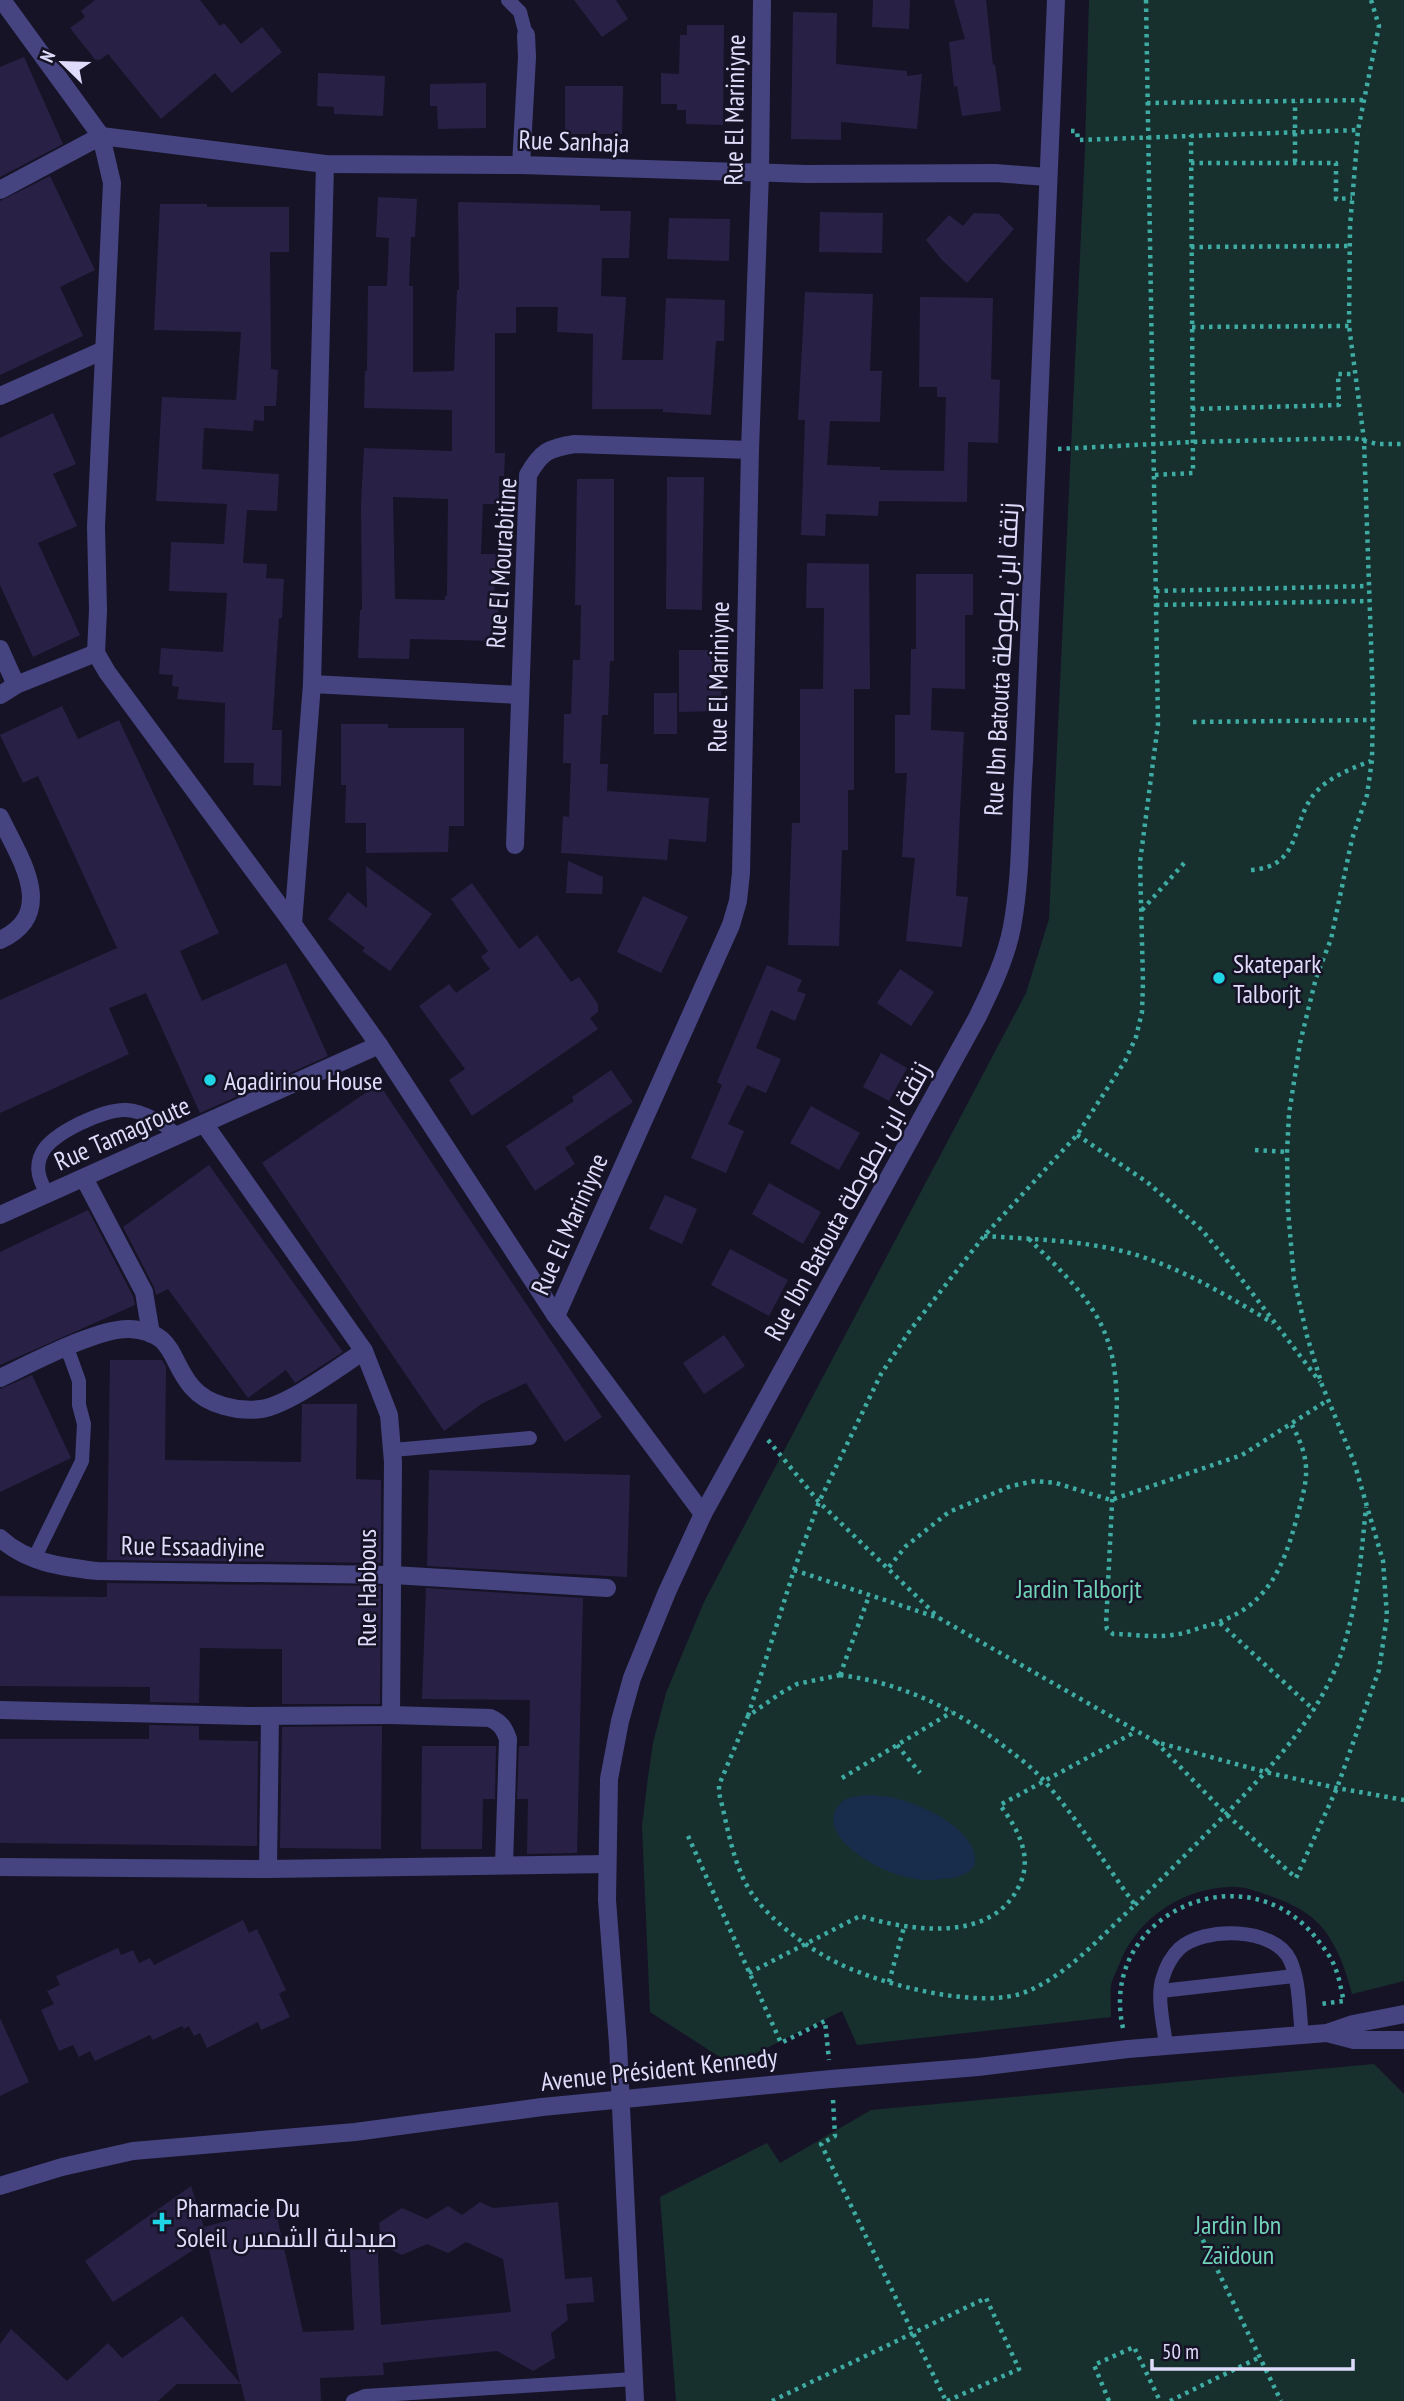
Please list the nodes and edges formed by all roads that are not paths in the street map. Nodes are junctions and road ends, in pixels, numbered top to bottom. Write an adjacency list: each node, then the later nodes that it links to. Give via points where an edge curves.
1 (2, 0): 6 (street)
2 (508, 0): 5 (lane, via 520,12)
3 (762, 0): 9 (street, Rue El Mariniyne)
4 (1056, 0): 10 (street, Rue Ibn Batouta زنقة ابن بطوطة)
5 (526, 35): 8 (street)
6 (102, 136): 7 (street, Rue Sanhaja); 11 (street); 12 (street, via 111,183)
7 (325, 164): 8 (street, Rue Sanhaja); 17 (street)
8 (521, 165): 9 (street, Rue Sanhaja)
9 (760, 173): 10 (street, Rue Sanhaja); 14 (street, Rue El Mariniyne)
10 (1047, 177): 38 (street, Rue Ibn Batouta زنقة ابن بطوطة, via 1024,761 1012,929 977,1018)
11 (0, 190)
12 (104, 351): 13 (street); 16 (street)
13 (0, 396)
14 (750, 450): 20 (street, Rue El Mourabitine, via 575,444 544,452 528,475); 31 (street, Rue El Mariniyne, via 738,901 726,938)
15 (0, 649): 18 (street)
16 (96, 653): 18 (street); 23 (street)
17 (312, 684): 20 (street); 23 (street)
18 (16, 685): 19 (street)
19 (0, 695)
20 (520, 695): 22 (street, Rue El Mourabitine)
21 (0, 817): 24 (street, via 33,895 23,922)
22 (515, 845)
23 (293, 924): 25 (street)
24 (0, 940)
25 (379, 1045): 26 (street, Rue Tamagroute); 31 (street)
26 (205, 1125): 27 (street, Rue Tamagroute); 34 (street, Rue Habbous)
27 (178, 1136): 28 (street, Rue Tamagroute); 29 (lane, via 155,1119 128,1110 78,1125 51,1142 42,1154 39,1178)
28 (84, 1178): 29 (street, Rue Tamagroute); 32 (street, via 144,1292)
29 (47, 1194): 30 (street, Rue Tamagroute)
30 (0, 1215)
31 (556, 1317): 38 (street)
32 (150, 1334): 33 (street, via 131,1328 109,1330); 34 (street, via 171,1348 191,1387 205,1399 232,1408 262,1409 291,1397)
33 (64, 1349): 35 (street); 40 (lane, via 79,1381 82,1461)
34 (364, 1351): 37 (street, Rue Habbous, via 389,1415)
35 (0, 1378)
36 (530, 1438): 37 (lane)
37 (393, 1450): 41 (street, Rue Habbous)
38 (703, 1514): 46 (street, Rue Ibn Batouta زنقة ابن بطوطة, via 632,1678 620,1721 609,1779)
39 (0, 1538): 40 (street, Rue Essaadiyine)
40 (34, 1559): 41 (street, Rue Essaadiyine, via 97,1571)
41 (393, 1575): 42 (street, Rue Essaadiyine); 44 (street, Rue Habbous)
42 (607, 1588)
43 (0, 1710): 45 (street)
44 (391, 1715): 45 (street); 47 (street, via 490,1718 505,1729)
45 (270, 1716): 49 (street)
46 (607, 1864): 47 (street); 57 (street, Rue Ibn Batouta زنقة ابن بطوطة)
47 (504, 1865): 49 (street)
48 (0, 1867): 49 (street)
49 (268, 1868)
50 (1294, 1976): 51 (lane); 51 (lane, via 1280,1948 1254,1935 1236,1933 1198,1938 1180,1948 1162,1978); 54 (lane)
51 (1161, 1991): 56 (lane)
52 (1404, 2014): 53 (street, Avenue Président Kennedy)
53 (1327, 2033): 54 (street, Avenue Président Kennedy); 55 (street, Avenue Président Kennedy, via 1366,2041)
54 (1302, 2035): 56 (street, Avenue Président Kennedy)
55 (1404, 2040)
56 (1166, 2046): 57 (street, Avenue Président Kennedy)
57 (621, 2099): 58 (street, Avenue Président Kennedy, via 355,2132 134,2151); 59 (street, Rue Ibn Batouta زنقة ابن بطوطة)
58 (0, 2186)
59 (634, 2379): 60 (lane, via 365,2396); 61 (street, Rue Ibn Batouta زنقة ابن بطوطة)
60 (354, 2401)
61 (635, 2401)

